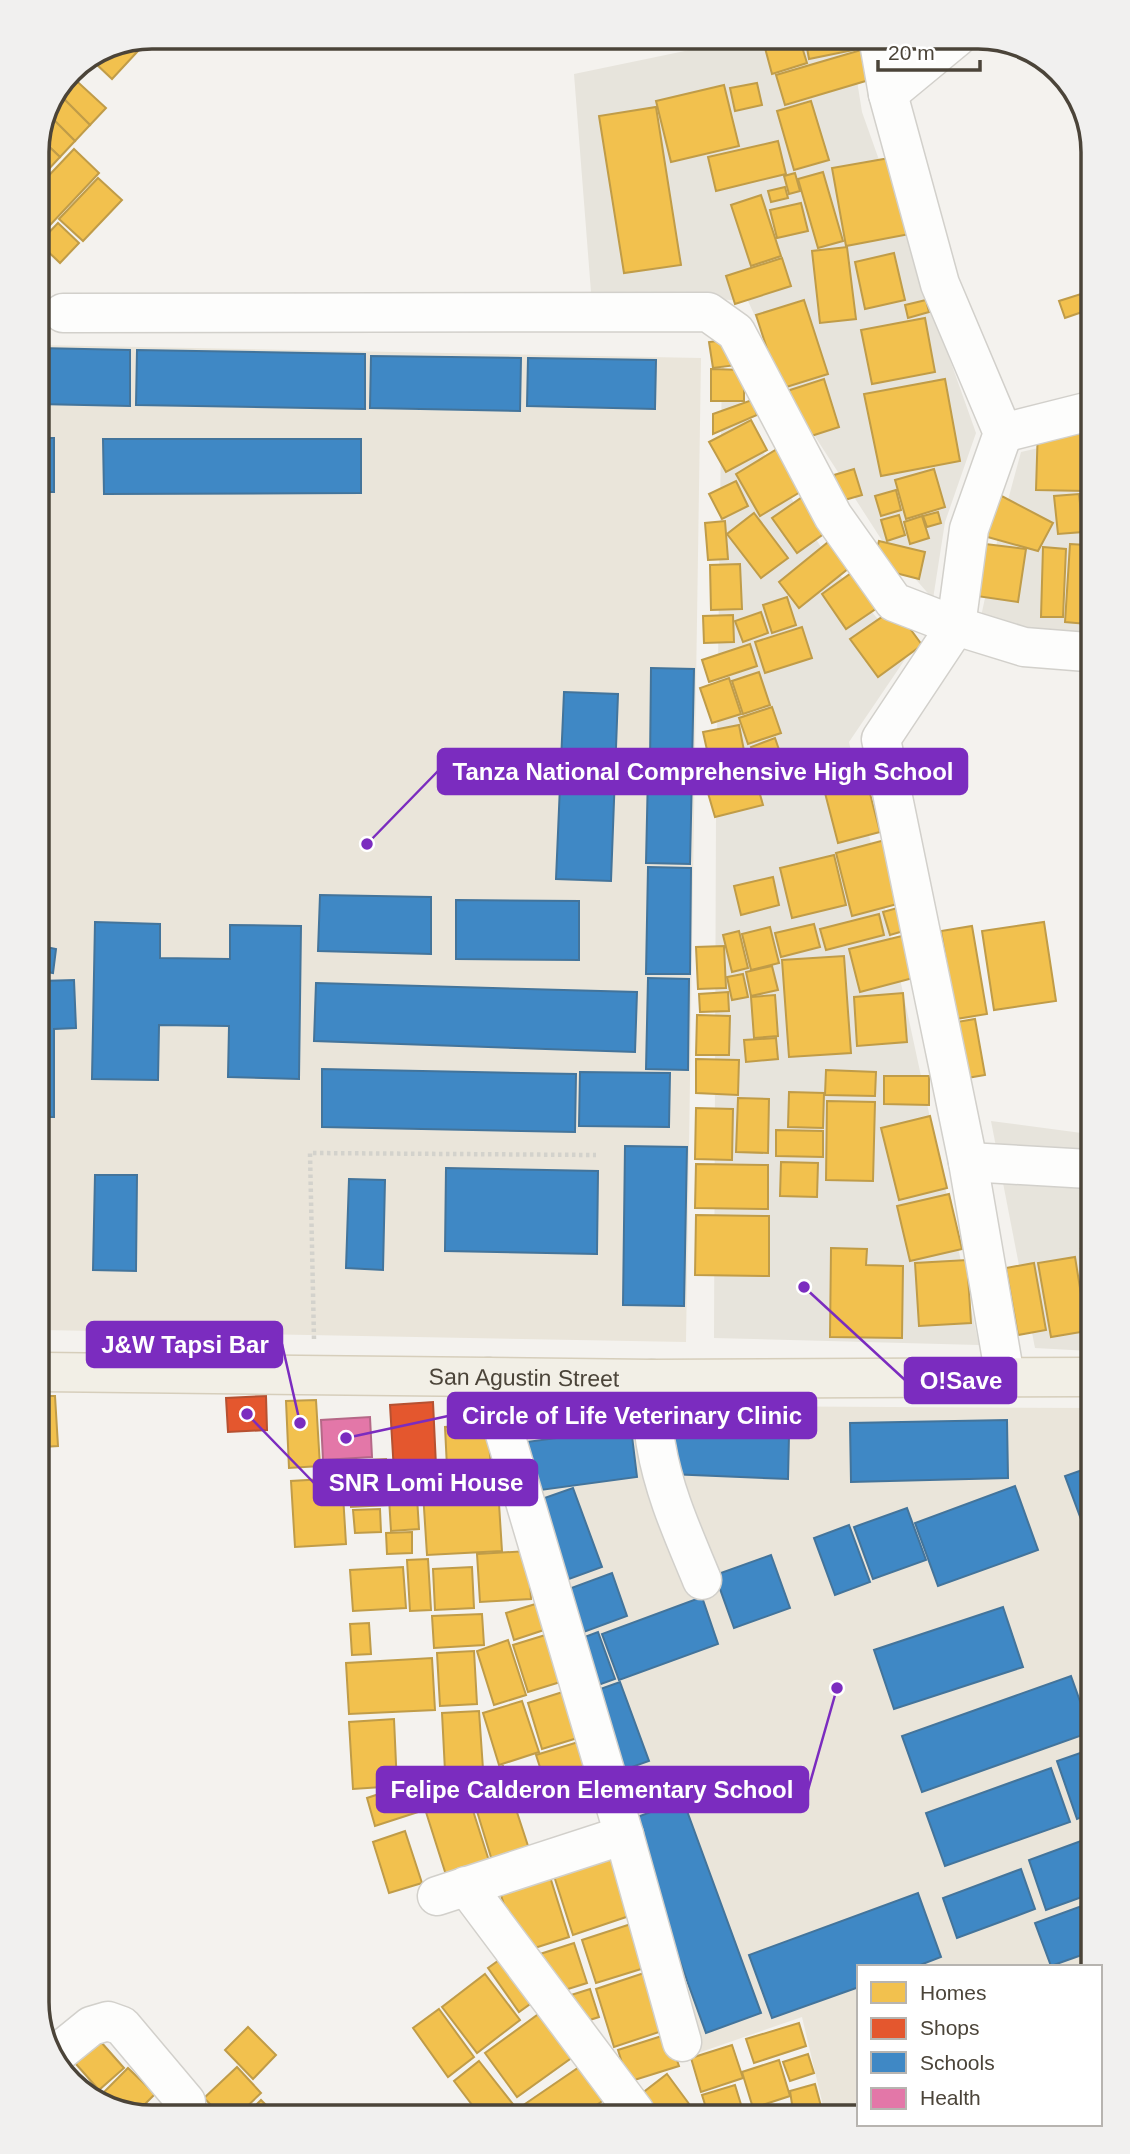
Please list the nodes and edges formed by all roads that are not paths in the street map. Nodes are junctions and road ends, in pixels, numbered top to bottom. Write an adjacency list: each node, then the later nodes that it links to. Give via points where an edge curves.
1 (879, 49): 3 (street)
2 (942, 49): 3 (street)
3 (888, 94): 6 (street, via 940,284)
4 (63, 313): 7 (street, via 708,312 736,332 832,516 894,602)
5 (1081, 413): 6 (street)
6 (1003, 433): 7 (street, via 969,528)
7 (956, 626): 8 (street, via 1024,647); 9 (street, via 881,739)
8 (1081, 652)
9 (968, 1162): 10 (street); 13 (street)
10 (1081, 1169)
11 (49, 1372): 12 (main road, San Agustin Street)
12 (488, 1377): 15 (main road, San Agustin Street); 17 (street)
13 (1004, 1377): 14 (main road, San Agustin Street); 15 (main road, San Agustin Street)
14 (1081, 1377)
15 (652, 1379): 16 (street, via 660,1468)
16 (702, 1580)
17 (624, 1835): 18 (street); 21 (street, via 452,1891)
18 (682, 2042)
19 (61, 2050): 20 (street, via 91,2026 108,2021 122,2025)
20 (186, 2102)
21 (629, 2105)

